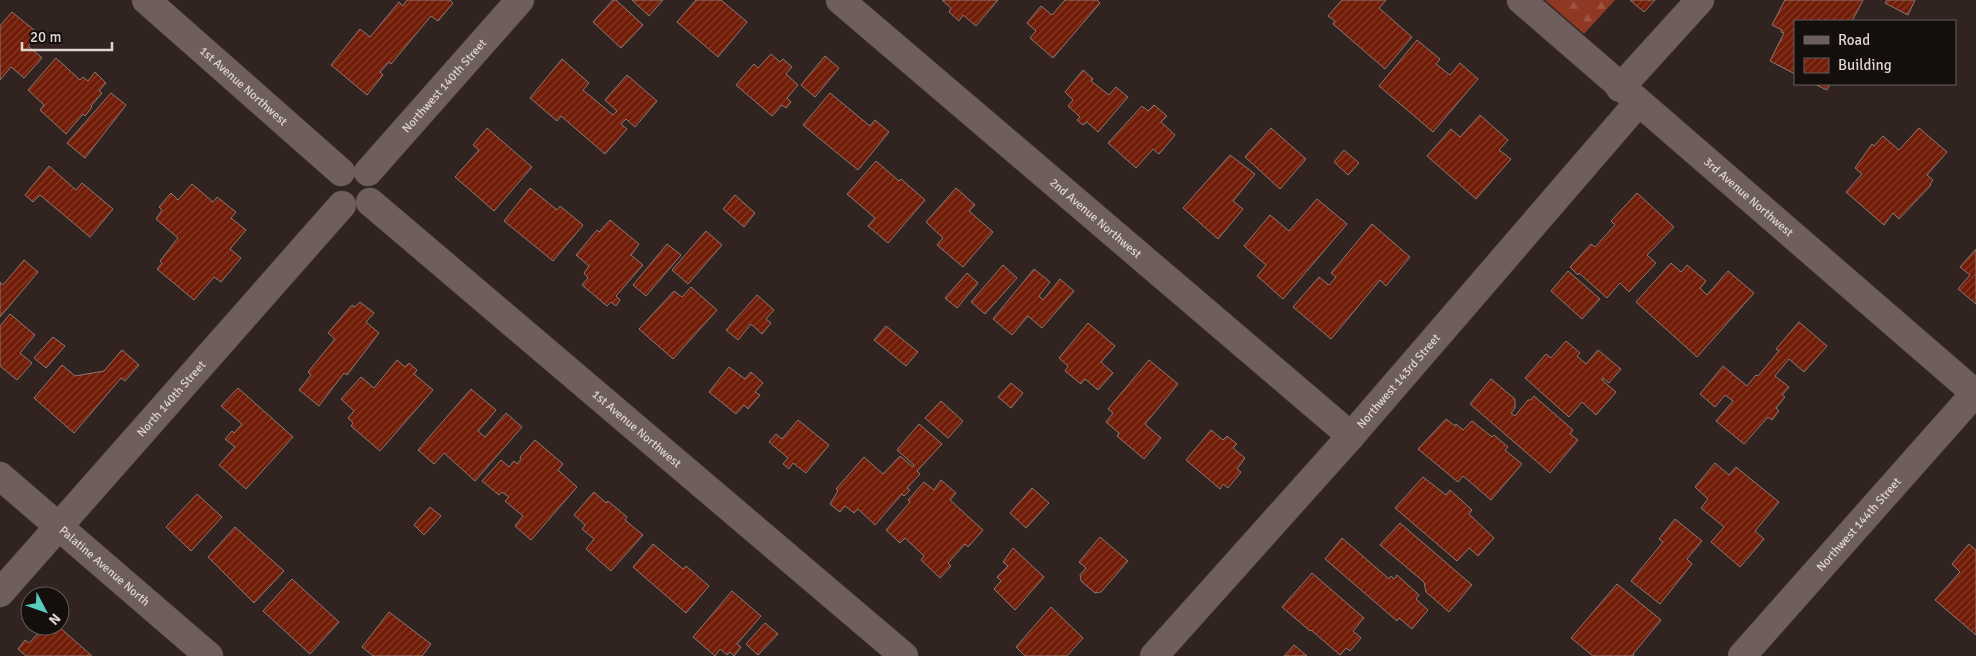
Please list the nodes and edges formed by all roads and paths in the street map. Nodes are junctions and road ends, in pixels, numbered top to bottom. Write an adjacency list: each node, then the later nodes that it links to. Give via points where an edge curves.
1 (146, 0): 7 (street, 1st Avenue Northwest)
2 (520, 0): 8 (street, Northwest 140th Street)
3 (840, 0): 12 (street, 2nd Avenue Northwest)
4 (1521, 0): 6 (street, 3rd Avenue Northwest)
5 (1700, 0): 6 (street, Northwest 143rd Street)
6 (1629, 95): 11 (street, 3rd Avenue Northwest); 12 (street, Northwest 143rd Street)
7 (341, 172): 8 (street, via 356,167); 10 (street, via 334,189)
8 (368, 172): 9 (street, via 376,183)
9 (370, 202): 10 (street, via 358,209); 17 (street, 1st Avenue Northwest)
10 (342, 205): 14 (street, North 140th Street)
11 (1975, 394): 19 (street, Northwest 144th Street)
12 (1351, 436): 18 (street, Northwest 143rd Street)
13 (0, 476): 14 (street, Palatine Avenue North)
14 (59, 527): 15 (street, North 140th Street); 16 (street, Palatine Avenue North)
15 (0, 593)
16 (209, 656)
17 (904, 656)
18 (1154, 656)
19 (1742, 656)

